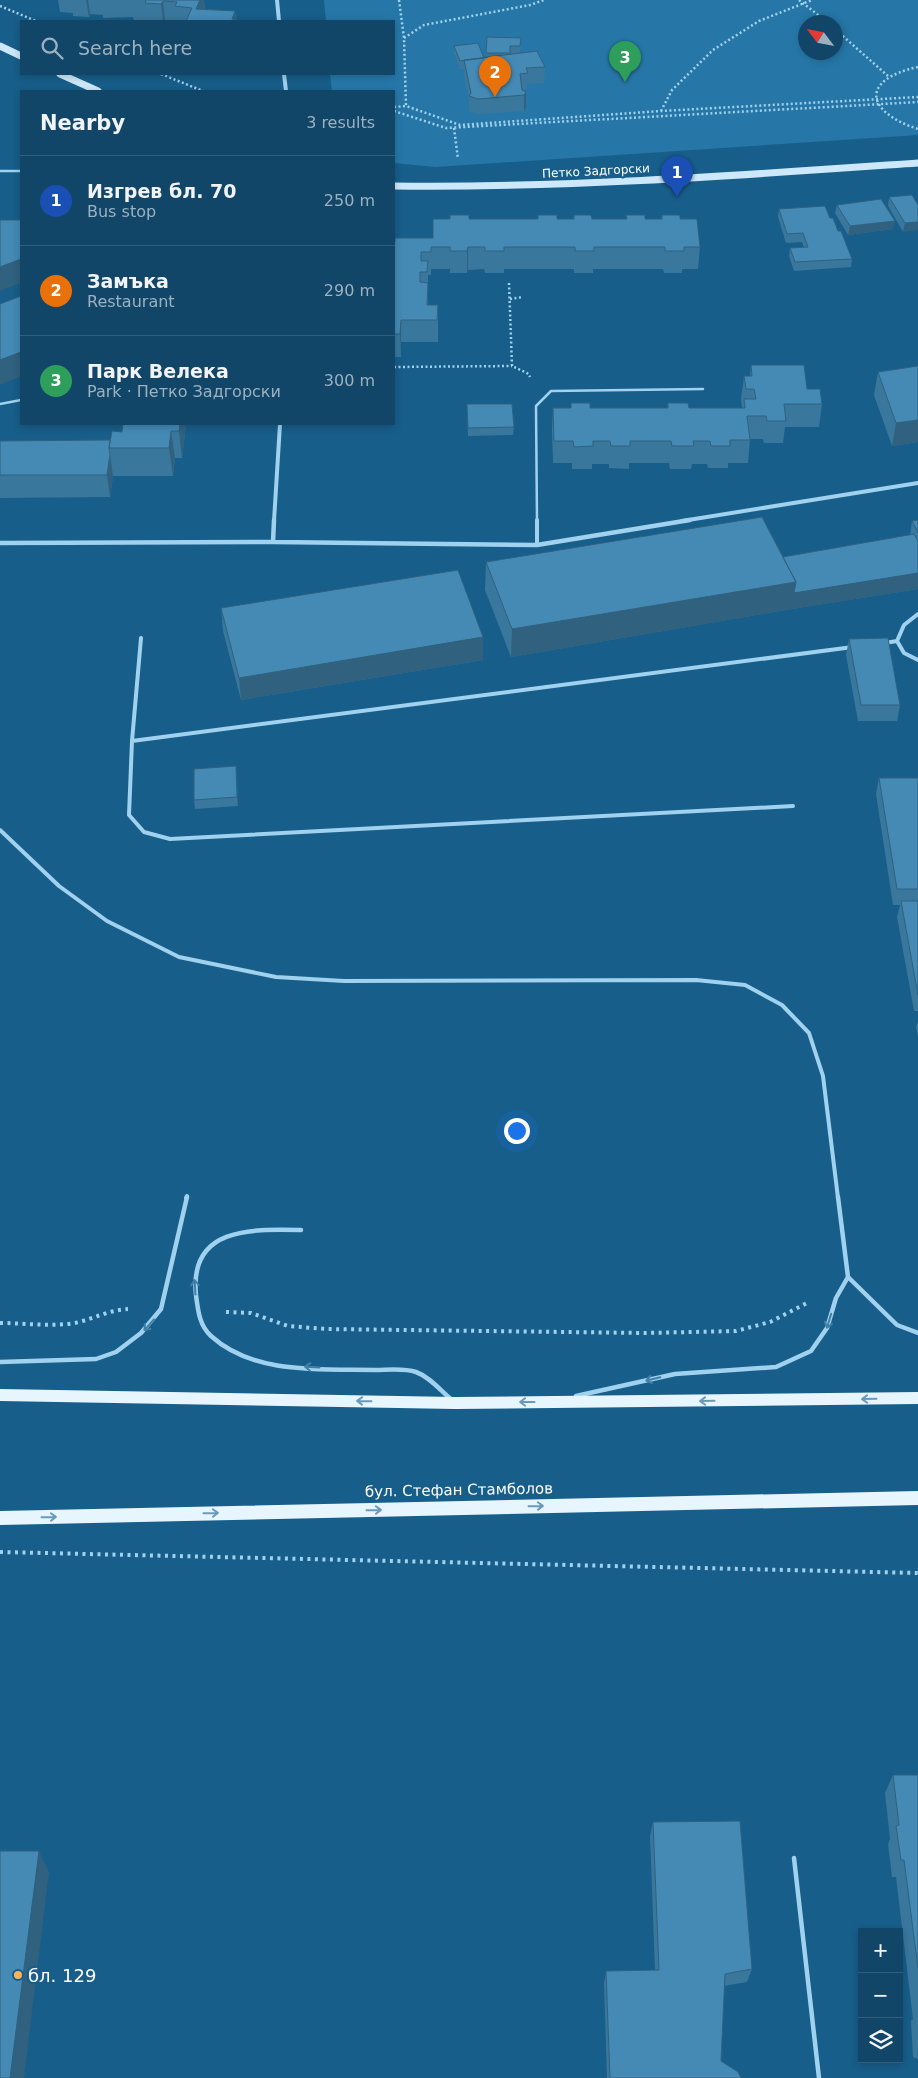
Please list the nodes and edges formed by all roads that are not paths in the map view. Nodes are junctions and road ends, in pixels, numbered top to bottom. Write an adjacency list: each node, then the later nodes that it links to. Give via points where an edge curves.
1 (277, 0): 2 (street)
2 (279, 20)
3 (0, 46): 4 (street)
4 (20, 56)
5 (62, 75): 7 (street)
6 (284, 75): 8 (street)
7 (96, 90)
8 (286, 90)
9 (918, 163): 12 (street, Петко Задгорски, via 481,187)
10 (0, 171): 11 (lane)
11 (20, 171)
12 (395, 186)
13 (703, 389): 20 (lane, via 551,391 536,406)
14 (20, 400): 15 (lane)
15 (0, 404)
16 (280, 425): 18 (street)
17 (918, 483): 20 (street)
18 (273, 542): 19 (street); 20 (street)
19 (0, 543)
20 (537, 545)
21 (918, 614): 23 (lane, via 900,630)
22 (141, 638): 27 (lane)
23 (897, 641): 24 (lane); 26 (lane, via 904,653)
24 (878, 644)
25 (858, 646): 27 (lane)
26 (918, 660)
27 (132, 741): 28 (lane, via 129,816 144,832 170,840)
28 (793, 806)
29 (0, 830): 32 (lane, via 59,886 106,921 179,957 276,976 344,982 696,980 745,985 782,1005 810,1033 823,1076)
30 (187, 1196): 34 (lane, one-way to 34, via 161,1309 136,1338 96,1359)
31 (301, 1230): 38 (lane, one-way to 31, via 417,1372 275,1366 251,1358 213,1338 198,1319 197,1311 195,1275 204,1251 215,1241 257,1229)
32 (848, 1277): 33 (lane, via 897,1325); 37 (lane, one-way to 37, via 836,1298 827,1328 811,1351 776,1367 675,1374)
33 (918, 1333)
34 (0, 1362)
35 (0, 1395): 38 (main road, one-way to 35)
36 (918, 1398): 37 (main road, one-way to 37)
37 (550, 1402): 38 (main road, one-way to 38)
38 (455, 1403)
39 (918, 1498): 40 (main road, бул. Стефан Стамболов, one-way to 39)
40 (0, 1518)
41 (794, 1858): 42 (lane)
42 (819, 2078)

